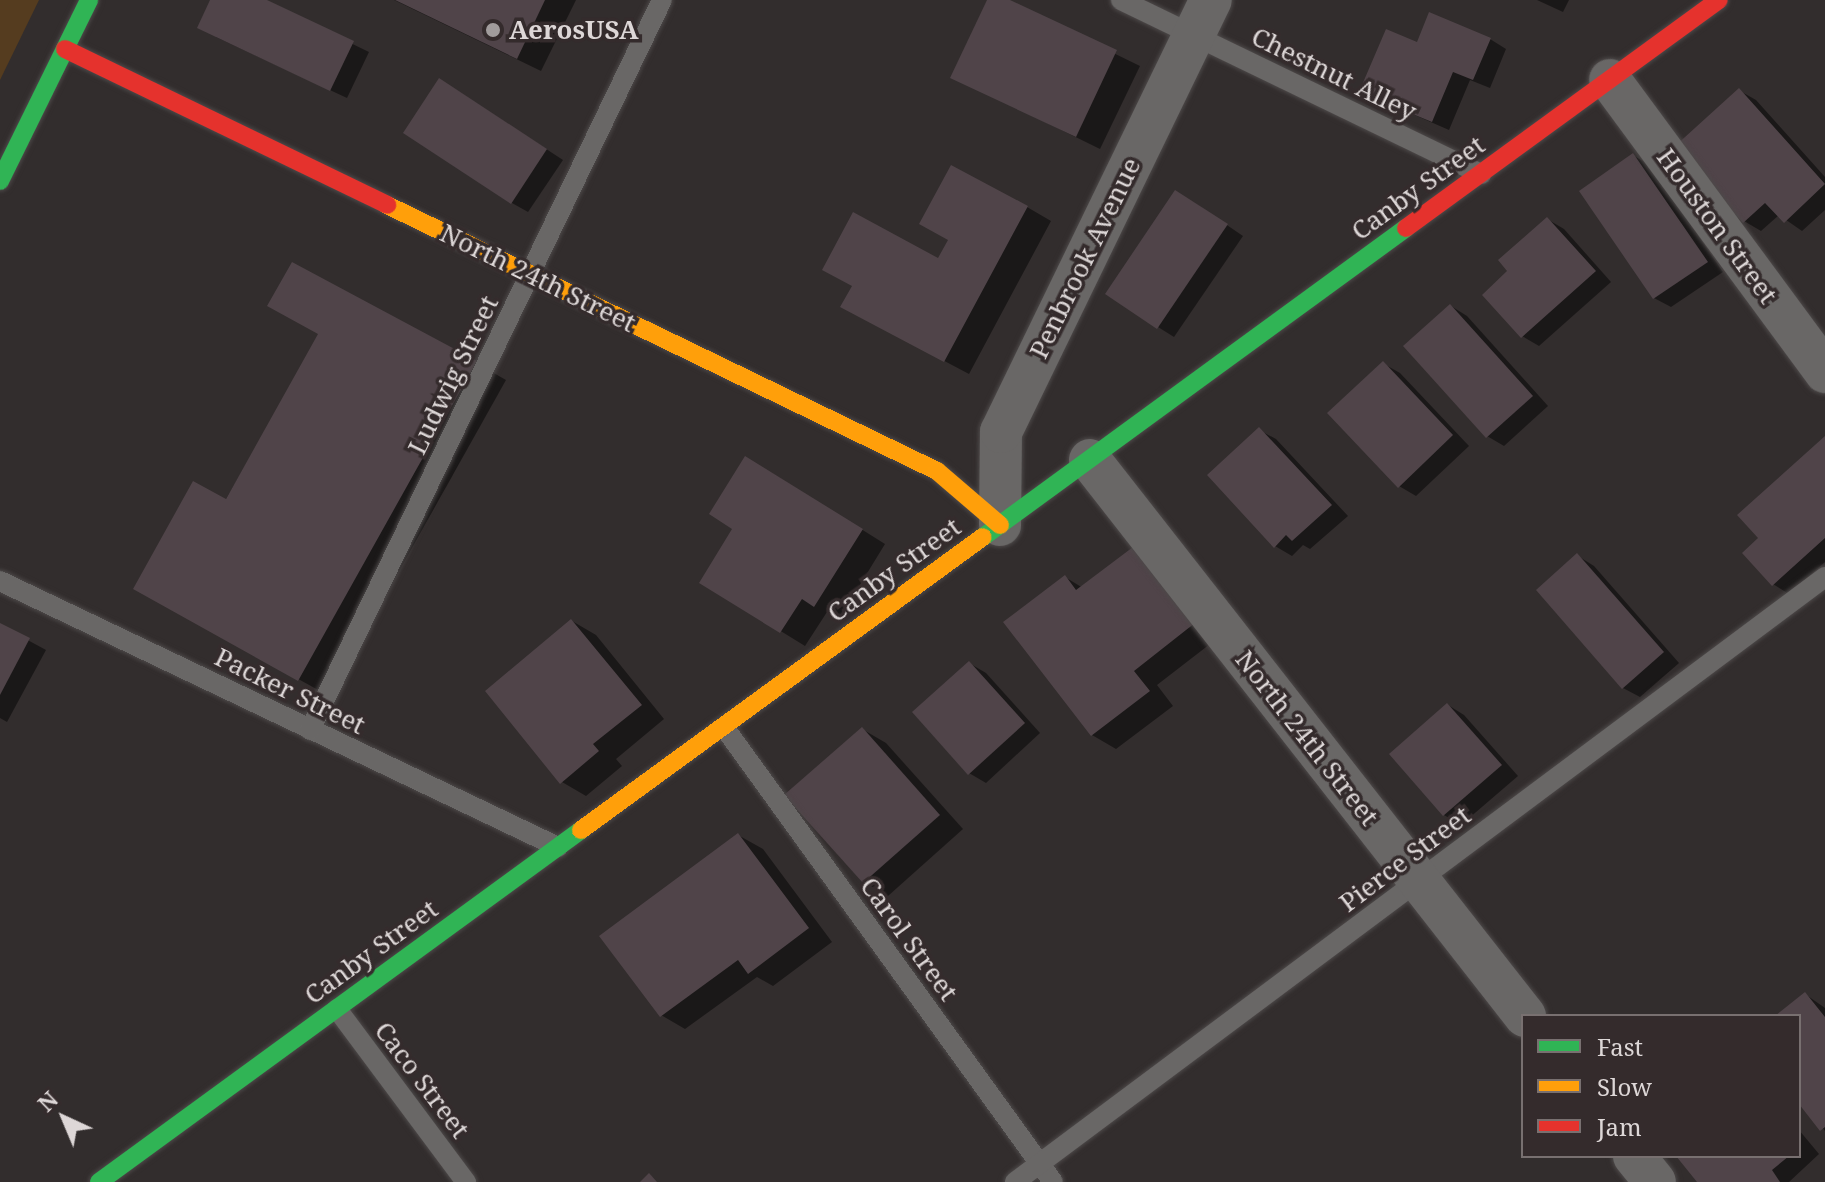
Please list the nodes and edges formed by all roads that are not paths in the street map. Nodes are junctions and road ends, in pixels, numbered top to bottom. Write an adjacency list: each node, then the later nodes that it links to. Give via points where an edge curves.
1 (89, 0): 6 (main road)
2 (662, 0): 10 (lane, Ludwig Street)
3 (1121, 0): 5 (lane, Chestnut Alley)
4 (1719, 0): 7 (main road, Canby Street)
5 (1202, 18): 8 (lane, Chestnut Alley); 13 (street, Penbrook Avenue, via 1001,432)
6 (65, 49): 9 (main road); 10 (main road, North 24th Street)
7 (1610, 80): 8 (main road, Canby Street); 11 (street, Houston Street)
8 (1481, 174): 12 (main road, Canby Street)
9 (0, 181)
10 (530, 274): 13 (main road, North 24th Street, via 937,471); 17 (lane, Ludwig Street)
11 (1825, 372)
12 (1090, 460): 13 (main road, Canby Street); 19 (street, North 24th Street)
13 (1000, 525): 16 (main road, Canby Street)
14 (1825, 577): 19 (lane, Pierce Street)
15 (0, 581): 17 (lane, Packer Street)
16 (724, 727): 18 (main road, Canby Street); 23 (lane, Carol Street)
17 (310, 730): 18 (lane, Packer Street)
18 (558, 847): 20 (main road, Canby Street)
19 (1419, 881): 21 (street, North 24th Street); 23 (lane, Pierce Street)
20 (337, 1009): 24 (main road, Canby Street); 25 (lane, Caco Street)
21 (1523, 1014)
22 (1636, 1158): 28 (street)
23 (1040, 1164): 26 (lane, Pierce Street); 27 (lane, Carol Street)
24 (99, 1182)
25 (466, 1182)
26 (1015, 1182)
27 (1053, 1182)
28 (1655, 1182)

